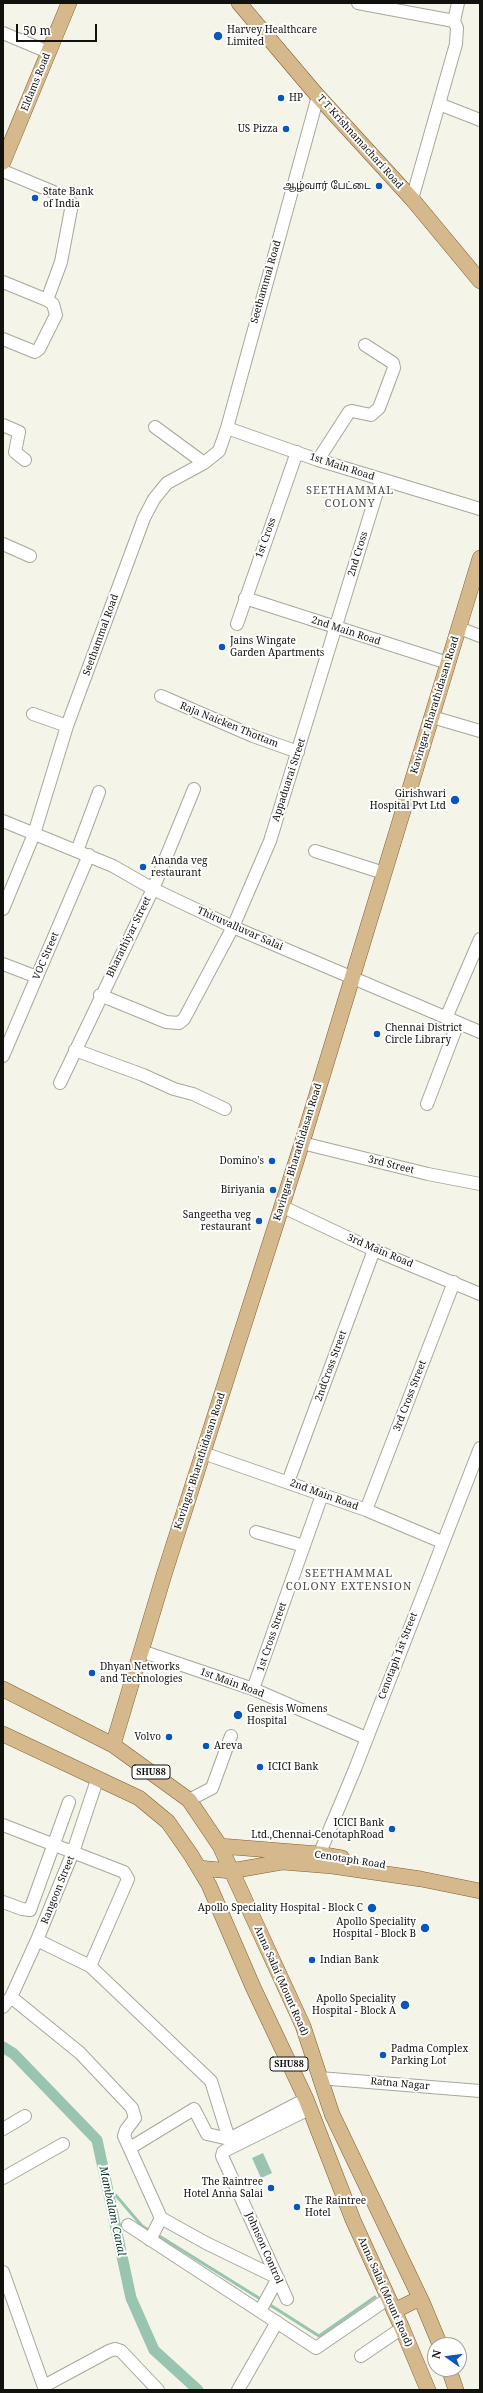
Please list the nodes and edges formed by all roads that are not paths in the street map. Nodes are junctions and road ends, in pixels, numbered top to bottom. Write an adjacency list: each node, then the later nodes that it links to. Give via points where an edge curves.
1 (69, 3): 7 (main road, Eldams Road)
2 (239, 3): 8 (main road, T T Krishnamachari Road)
3 (358, 3): 5 (street)
4 (458, 3): 5 (street)
5 (454, 21): 9 (street, via 457,28 456,44)
6 (3, 33): 7 (street)
7 (48, 52): 11 (main road, Eldams Road)
8 (318, 96): 13 (main road, T T Krishnamachari Road); 21 (street, Seethammal Road)
9 (439, 104): 10 (street); 13 (street)
10 (480, 120)
11 (3, 162)
12 (3, 171): 16 (street, via 60,194 72,204 60,262)
13 (412, 199): 14 (main road, T T Krishnamachari Road)
14 (480, 281)
15 (3, 282): 16 (street)
16 (46, 300): 17 (street, via 53,304 56,315 39,349 35,352 30,351)
17 (3, 339)
18 (365, 345): 24 (street, via 393,363 394,368 379,408 371,415 349,412)
19 (3, 425): 23 (street, via 19,432 15,452)
20 (155, 427): 25 (street)
21 (227, 428): 22 (street, 1st Main Road); 25 (street, Seethammal Road, via 219,451)
22 (297, 452): 24 (street, 1st Main Road); 32 (street, 1st Cross)
23 (25, 460)
24 (318, 460): 26 (street, 1st Main Road)
25 (204, 463): 41 (street, Seethammal Road, via 167,483 154,499 144,518)
26 (381, 479): 27 (street, 1st Main Road); 35 (street, 2nd Cross)
27 (480, 508)
28 (3, 544): 29 (street)
29 (30, 556)
30 (480, 558): 31 (main road, Kavingar Bharathidasan Road)
31 (477, 579): 34 (main road, Kavingar Bharathidasan Road)
32 (245, 598): 33 (street, 1st Cross); 35 (street, 2nd Main Road)
33 (237, 624)
34 (459, 628): 36 (street); 37 (main road, Kavingar Bharathidasan Road)
35 (335, 629): 37 (street, 2nd Main Road); 43 (street, Appaduarai Street)
36 (480, 636)
37 (448, 663): 40 (main road, Kavingar Bharathidasan Road)
38 (161, 696): 43 (street, Raja Naicken Thottam, via 253,736)
39 (33, 714): 41 (street)
40 (432, 717): 42 (street); 51 (main road, Kavingar Bharathidasan Road)
41 (67, 726): 47 (street, Seethammal Road)
42 (480, 731)
43 (298, 752): 54 (street, Appaduarai Street, via 270,841)
44 (194, 789): 52 (street, Bharathiyar Street)
45 (99, 792): 48 (street)
46 (3, 821): 47 (street, Thiruvalluvar Salai)
47 (34, 834): 48 (street, Thiruvalluvar Salai); 53 (street, Seethammal Road)
48 (77, 851): 50 (street, Thiruvalluvar Salai)
49 (315, 851): 51 (street)
50 (89, 856): 52 (street, Thiruvalluvar Salai); 58 (street, VOC Street)
51 (384, 873): 59 (main road, Kavingar Bharathidasan Road)
52 (153, 889): 54 (street, Thiruvalluvar Salai); 60 (street, Bharathiyar Street)
53 (3, 909)
54 (233, 927): 59 (street, Thiruvalluvar Salai); 60 (street, Appaduarai Street, via 184,1019 179,1023 166,1022)
55 (480, 939): 56 (street)
56 (475, 963): 61 (street)
57 (3, 964): 58 (street)
58 (37, 977): 65 (street, VOC Street)
59 (351, 978): 61 (street, Thiruvalluvar Salai); 69 (main road, Kavingar Bharathidasan Road)
60 (100, 995): 64 (street, Bharathiyar Street)
61 (446, 1018): 62 (street, Thiruvalluvar Salai)
62 (458, 1023): 63 (street, Thiruvalluvar Salai); 67 (street)
63 (480, 1032)
64 (75, 1050): 66 (street, Bharathiyar Street); 68 (street, via 193,1094)
65 (3, 1056)
66 (60, 1082)
67 (427, 1104)
68 (225, 1109)
69 (302, 1143): 70 (street, 3rd Street); 71 (main road, Kavingar Bharathidasan Road)
70 (480, 1184)
71 (281, 1206): 72 (street, 3rd Main Road); 76 (main road, Kavingar Bharathidasan Road)
72 (374, 1250): 73 (street, 3rd Main Road); 77 (street, 2ndCross Street)
73 (454, 1282): 74 (street, 3rd Main Road); 79 (street, 3rd Cross Street)
74 (480, 1294)
75 (480, 1448): 81 (street, Cenotaph 1st Street)
76 (203, 1453): 77 (street, 2nd Main Road); 83 (main road, Kavingar Bharathidasan Road)
77 (288, 1482): 78 (street, 2nd Main Road)
78 (322, 1495): 79 (street, 2nd Main Road); 82 (street, 1st Cross Street)
79 (366, 1510): 81 (street, 2nd Main Road)
80 (256, 1532): 82 (street)
81 (442, 1542): 88 (street, Cenotaph 1st Street)
82 (304, 1546): 85 (street, 1st Cross Street)
83 (141, 1651): 85 (street, 1st Main Road); 89 (main road, Kavingar Bharathidasan Road)
84 (3, 1689): 89 (main road, Anna Salai (Mount Road) / SHU88)
85 (253, 1689): 88 (street, 1st Main Road)
86 (3, 1734): 90 (main road, Anna Salai (Mount Road) / SHU88)
87 (231, 1736): 91 (street, via 212,1788)
88 (366, 1738): 97 (street, Cenotaph 1st Street)
89 (112, 1745): 91 (main road, Anna Salai (Mount Road) / SHU88)
90 (97, 1780): 96 (street, Rangoon Street); 98 (main road, Anna Salai (Mount Road) / SHU88, via 139,1798 168,1822)
91 (189, 1800): 95 (main road, Anna Salai (Mount Road) / SHU88)
92 (69, 1802): 94 (street)
93 (3, 1825): 94 (street)
94 (54, 1845): 96 (street); 102 (street, via 30,1910 22,1910)
95 (220, 1846): 97 (main road, Cenotaph Road); 99 (main road, Anna Salai (Mount Road) / SHU88)
96 (73, 1852): 103 (street, Rangoon Street); 104 (street, via 124,1872 128,1879)
97 (317, 1859): 99 (main road, Cenotaph Road); 100 (main road, Cenotaph Road); 101 (main road, Cenotaph Road)
98 (199, 1868): 99 (main road, Cenotaph Road); 109 (main road, Anna Salai (Mount Road) / SHU88, via 209,1885)
99 (231, 1871): 107 (main road, Anna Salai (Mount Road) / SHU88, via 303,2026)
100 (480, 1882)
101 (480, 1891)
102 (3, 1902)
103 (37, 1940): 104 (street); 105 (street, Rangoon Street)
104 (90, 1966): 112 (street, via 211,2081)
105 (11, 1997): 106 (street, Rangoon Street); 114 (street, via 80,2053 132,2108 135,2118 124,2136)
106 (3, 2007)
107 (319, 2078): 108 (street, Ratna Nagar); 121 (main road, Anna Salai (Mount Road) / SHU88, via 332,2114)
108 (480, 2091)
109 (307, 2104): 112 (street); 120 (street, Johnson Control, via 223,2152 222,2156); 123 (main road, Anna Salai (Mount Road) / SHU88, via 353,2220)
110 (25, 2116): 111 (street)
111 (3, 2129)
112 (229, 2139): 114 (street, via 207,2134 194,2110)
113 (63, 2144): 115 (street)
114 (130, 2148): 116 (street)
115 (3, 2178)
116 (161, 2218): 118 (street); 120 (street)
117 (128, 2226): 118 (street)
118 (150, 2240): 124 (street)
119 (3, 2272): 130 (street)
120 (278, 2278): 122 (street, Johnson Control); 124 (street)
121 (420, 2298): 123 (main road); 127 (main road, Anna Salai (Mount Road) / SHU88)
122 (287, 2299)
123 (391, 2304): 125 (street, via 316,2348); 126 (main road, Anna Salai (Mount Road) / SHU88)
124 (261, 2310): 125 (street)
125 (277, 2322): 132 (street)
126 (402, 2328): 128 (street); 133 (main road, Anna Salai (Mount Road) / SHU88)
127 (437, 2337)
128 (361, 2356)
129 (452, 2377): 134 (main road)
130 (44, 2388): 131 (street, via 109,2350 115,2350 121,2351)
131 (158, 2390)
132 (238, 2390)
133 (428, 2390)
134 (456, 2390)

